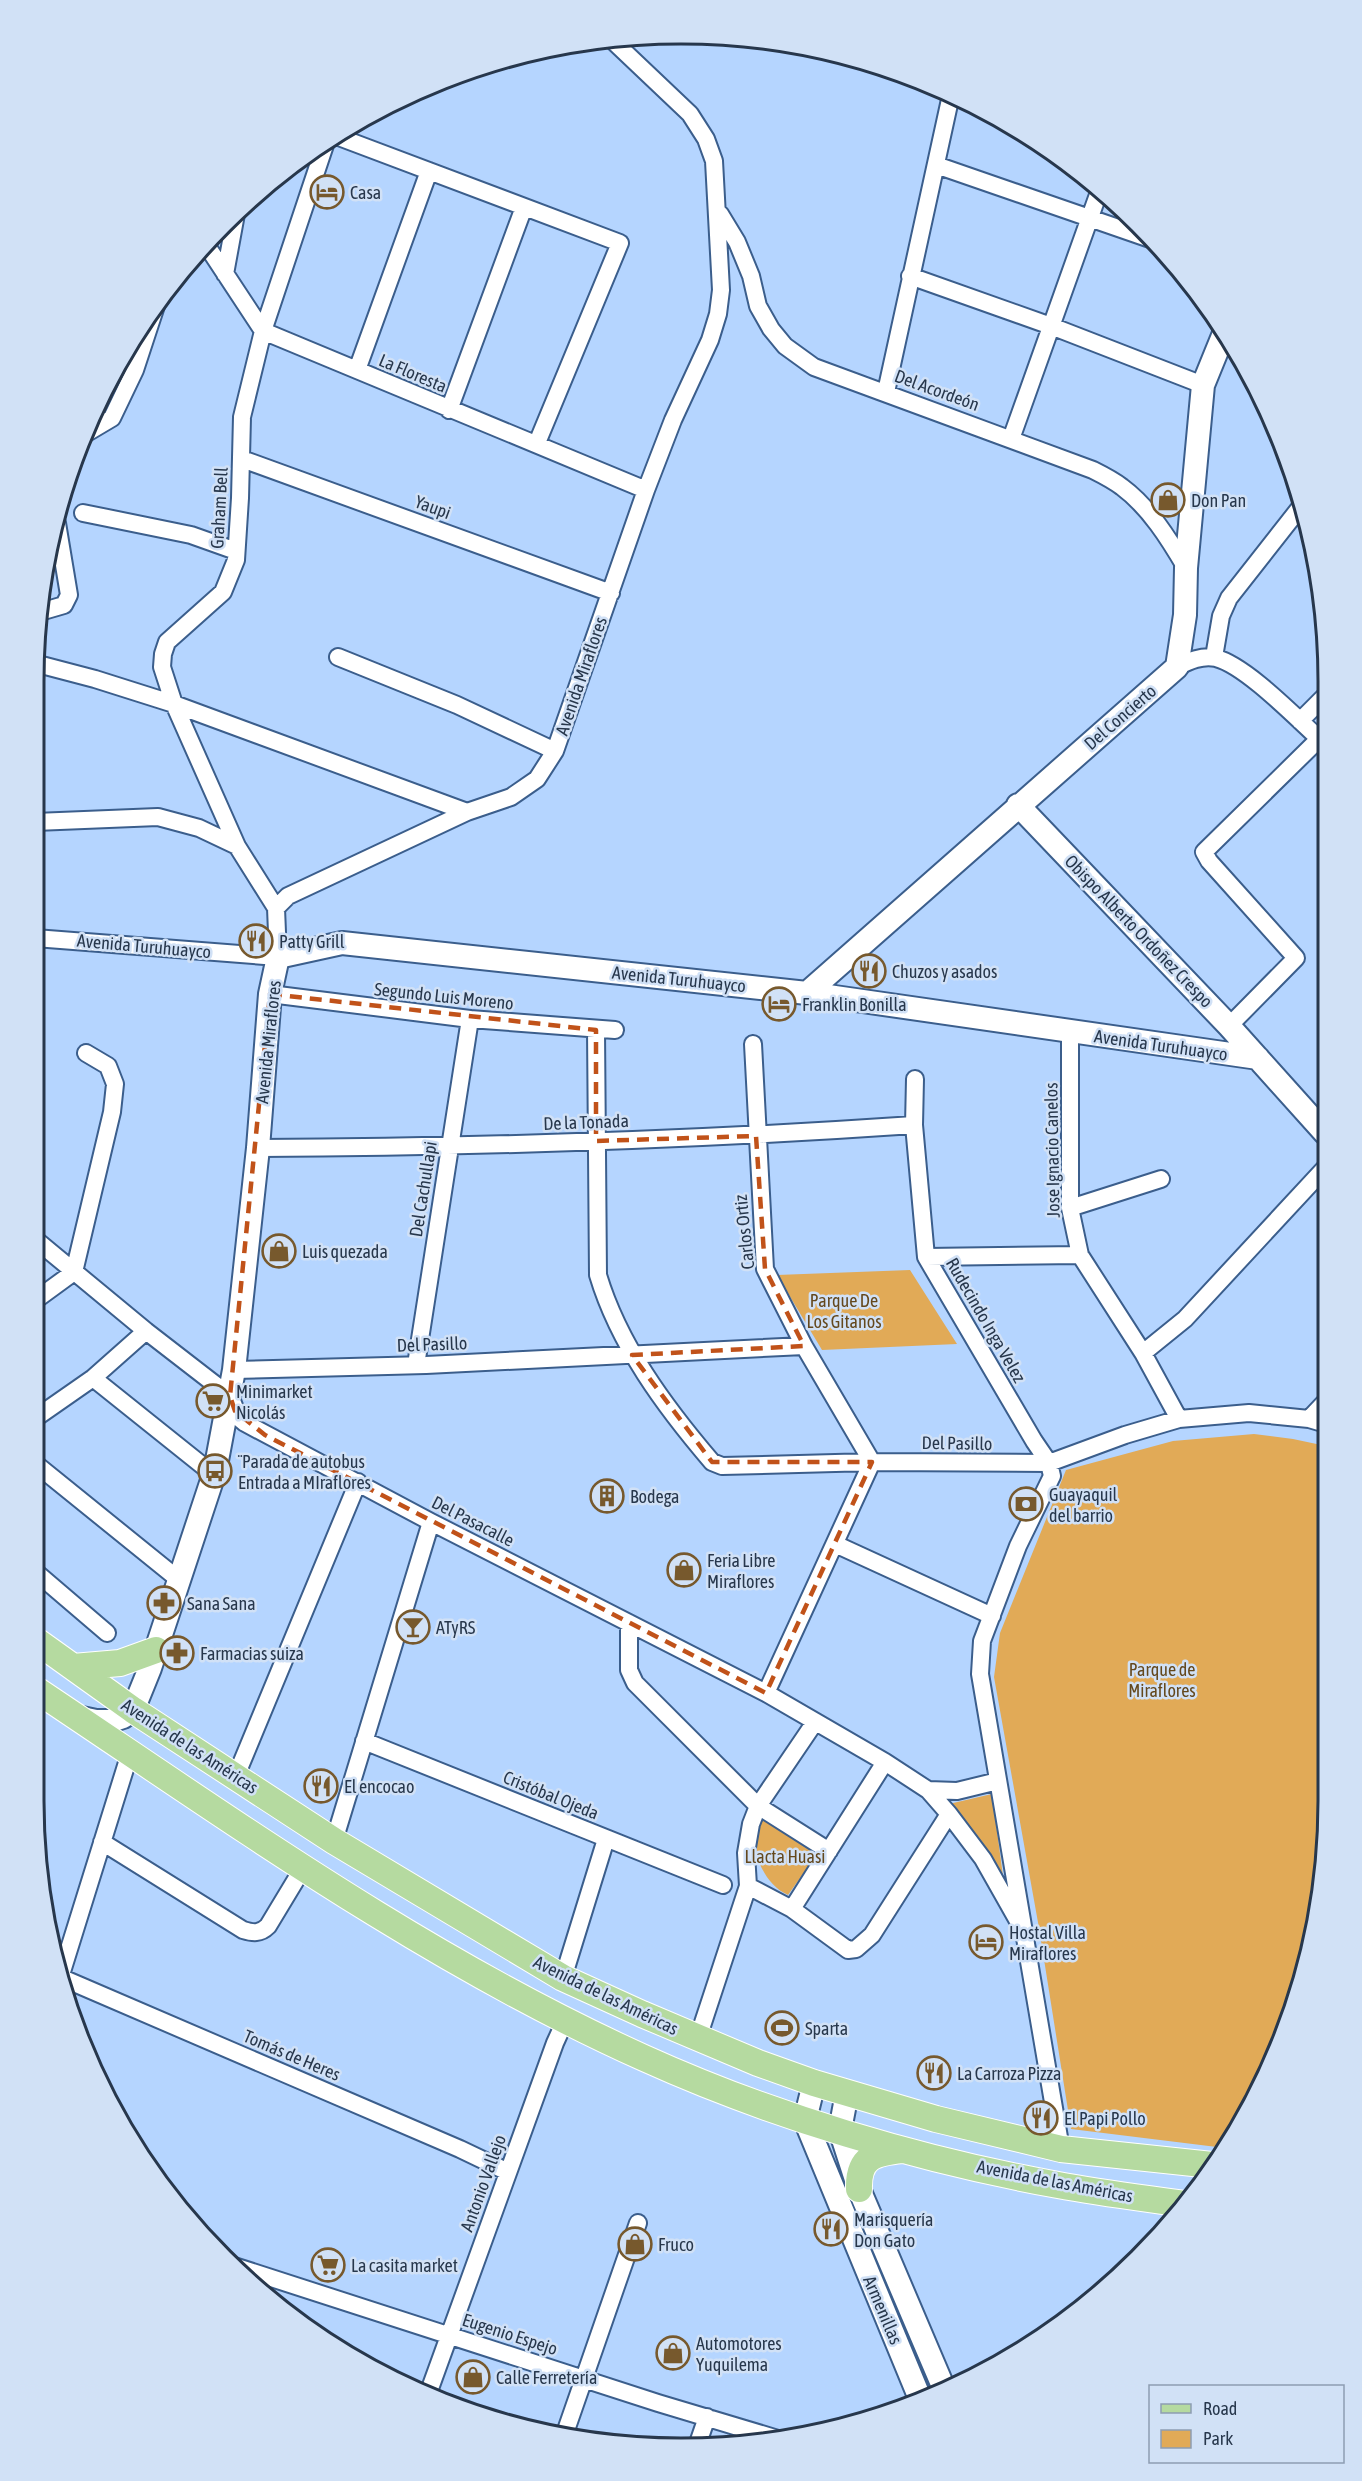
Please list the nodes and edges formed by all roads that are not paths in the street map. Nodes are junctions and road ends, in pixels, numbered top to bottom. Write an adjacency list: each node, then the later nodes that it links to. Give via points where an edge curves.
1 (619, 47): 9 (street, Avenida Miraflores, via 690,114 706,139 714,161)
2 (949, 103): 5 (street)
3 (345, 139): 6 (street)
4 (323, 154): 17 (street, Graham Bell)
5 (936, 165): 10 (street); 15 (street)
6 (429, 171): 8 (street); 20 (street)
7 (1097, 199): 10 (street)
8 (524, 207): 23 (street); 26 (street, via 620,243)
9 (718, 210): 22 (street, Del Acordeón, via 751,276 758,306 785,346 814,367); 28 (street, Avenida Miraflores, via 718,314)
10 (1091, 218): 12 (street); 16 (street)
11 (234, 227): 14 (street)
12 (1135, 234)
13 (211, 252): 14 (street)
14 (225, 274): 17 (street)
15 (910, 276): 16 (street); 22 (street)
16 (1051, 326): 21 (street); 25 (street)
17 (263, 331): 20 (street, La Floresta); 27 (street, Graham Bell, via 242,417)
18 (147, 333): 24 (street, via 112,418)
19 (1220, 342): 21 (street)
20 (357, 370): 23 (street, La Floresta)
21 (1203, 385): 33 (street)
22 (886, 392): 25 (street, Del Acordeón)
23 (449, 410): 26 (street, La Floresta)
24 (96, 427)
25 (1011, 439): 33 (street, Del Acordeón, via 1093,470 1123,488 1152,518)
26 (537, 443): 28 (street, La Floresta)
27 (242, 459): 32 (street, Graham Bell); 34 (street, Yaupi)
28 (646, 490): 34 (street, Avenida Miraflores)
29 (83, 513): 32 (street, via 191,535)
30 (1296, 513): 37 (street, via 1229,598 1221,616)
31 (60, 540): 35 (street, via 69,595 64,605)
32 (236, 551): 41 (street, Graham Bell, via 223,592 167,642 162,667)
33 (1186, 568): 39 (street, via 1185,615)
34 (611, 593): 45 (street, Avenida Miraflores)
35 (48, 610)
36 (338, 657): 45 (street, via 457,705)
37 (1214, 657): 39 (street, via 1192,659); 42 (street, via 1234,665)
38 (44, 666): 41 (street)
39 (1177, 667): 46 (street, Del Concierto)
40 (1318, 703): 42 (street)
41 (174, 704): 47 (street); 49 (street, Graham Bell)
42 (1300, 721): 43 (street)
43 (1318, 737)
44 (1318, 745): 56 (street, via 1204,852 1296,958)
45 (555, 751): 47 (street, Avenida Miraflores, via 537,779 511,797)
46 (1018, 805): 53 (street, Del Concierto); 56 (street, Obispo Alberto Ordoñez Crespo)
47 (467, 812): 50 (street, Avenida Miraflores, via 288,896)
48 (44, 822): 49 (street, via 158,817 199,828)
49 (237, 846): 50 (street, Graham Bell)
50 (276, 908): 52 (street, Avenida Miraflores)
51 (44, 939): 52 (street, Avenida Turuhuayco)
52 (278, 957): 53 (street, Avenida Turuhuayco, via 342,942); 54 (street, Avenida Miraflores)
53 (807, 993): 59 (street, Avenida Turuhuayco)
54 (270, 994): 55 (street, Segundo Luis Moreno); 69 (street, Avenida Miraflores)
55 (470, 1020): 57 (street, Segundo Luis Moreno); 68 (street, Del Cachullapi)
56 (1229, 1026): 62 (street, Obispo Alberto Ordoñez Crespo)
57 (596, 1030): 58 (street, Segundo Luis Moreno); 67 (street)
58 (615, 1030)
59 (1070, 1032): 62 (street, Avenida Turuhuayco); 72 (street, Jose Ignacio Canelos)
60 (753, 1044): 66 (street, Carlos Ortiz)
61 (86, 1053): 76 (street, via 108,1066 115,1084 112,1112)
62 (1258, 1058): 65 (street)
63 (915, 1079): 64 (street, Rudecindo Inga Velez)
64 (914, 1125): 66 (street, De la Tonada); 75 (street, Rudecindo Inga Velez)
65 (1318, 1125)
66 (756, 1136): 67 (street, De la Tonada); 79 (street, Carlos Ortiz, via 765,1269)
67 (596, 1141): 68 (street, De la Tonada); 81 (street, via 598,1275)
68 (450, 1147): 69 (street, De la Tonada); 82 (street, Del Cachullapi)
69 (258, 1148): 83 (street, Avenida Miraflores)
70 (1318, 1176): 80 (street, via 1185,1319)
71 (1161, 1179): 72 (street)
72 (1070, 1208): 74 (street, Jose Ignacio Canelos)
73 (44, 1247): 76 (street, Del Pasacalle)
74 (1080, 1255): 75 (street); 80 (street, Jose Ignacio Canelos)
75 (926, 1257): 92 (street, Rudecindo Inga Velez)
76 (74, 1272): 77 (street); 78 (street, Del Pasacalle)
77 (44, 1294)
78 (146, 1330): 84 (street); 85 (street, Del Pasacalle)
79 (804, 1346): 81 (street, Del Pasillo); 91 (street, Carlos Ortiz)
80 (1143, 1353): 88 (street, Jose Ignacio Canelos)
81 (632, 1355): 82 (street, Del Pasillo); 91 (street, Del Pasillo, via 712,1462 722,1466)
82 (416, 1365): 83 (street, Del Pasillo)
83 (234, 1370): 85 (street, Avenida Miraflores)
84 (93, 1378): 87 (street); 94 (street)
85 (230, 1396): 94 (street, Avenida Miraflores); 95 (street, Del Pasacalle, via 245,1423)
86 (1318, 1409): 89 (street)
87 (44, 1412)
88 (1179, 1419): 89 (street, Del Pasillo, via 1249,1413); 92 (street, Del Pasillo)
89 (1309, 1419): 90 (street, Del Pasillo)
90 (1318, 1422)
91 (872, 1462): 92 (street, Del Pasillo); 97 (street)
92 (1049, 1463): 100 (street, Del Pasacalle, via 1052,1476 1018,1546)
93 (44, 1471): 99 (street)
94 (213, 1474): 99 (street, Avenida Miraflores)
95 (358, 1482): 96 (street, Del Pasacalle); 114 (street)
96 (431, 1522): 101 (street, Del Pasacalle); 111 (street)
97 (835, 1544): 100 (street); 106 (street)
98 (44, 1579): 102 (street)
99 (178, 1579): 104 (street, Avenida Miraflores)
100 (992, 1616): 115 (street, Del Pasacalle, via 982,1641 980,1674)
101 (629, 1623): 106 (street, Del Pasacalle); 117 (street, via 629,1670 635,1683)
102 (107, 1633)
103 (44, 1646): 105 (main road, Avenida de las Américas)
104 (156, 1650): 105 (main road, via 120,1663); 108 (street, Avenida Miraflores)
105 (73, 1666): 108 (main road, Avenida de las Américas)
106 (766, 1693): 110 (street, Del Pasacalle)
107 (44, 1696): 109 (main road, Avenida de las Américas)
108 (133, 1710): 109 (street, via 111,1721); 114 (main road, Avenida de las Américas)
109 (75, 1716): 112 (main road, Avenida de las Américas)
110 (815, 1722): 113 (street, Del Pasacalle); 117 (street)
111 (364, 1741): 119 (street, Cristóbal Ojeda); 120 (street)
112 (130, 1753): 121 (street); 123 (main road, Avenida de las Américas)
113 (885, 1762): 116 (street, Del Pasacalle); 122 (street)
114 (236, 1776): 120 (main road, Avenida de las Américas)
115 (998, 1780): 116 (street, via 957,1791); 127 (street, Del Pasacalle)
116 (928, 1790): 118 (street, Del Pasacalle)
117 (758, 1806): 122 (street); 125 (street, via 747,1841)
118 (949, 1814): 126 (street, via 872,1935 856,1949 848,1950); 127 (street, Del Pasacalle, via 983,1860)
119 (606, 1839): 124 (street, Cristóbal Ojeda); 129 (street)
120 (334, 1841): 129 (main road, Avenida de las Américas)
121 (102, 1842): 123 (street, via 252,1932 268,1926); 128 (street)
122 (829, 1851): 126 (street)
123 (303, 1868): 131 (main road, Avenida de las Américas, via 438,1951)
124 (723, 1885)
125 (748, 1887): 126 (street); 132 (street)
126 (792, 1909)
127 (1022, 1928): 137 (street, Del Pasacalle)
128 (64, 1963)
129 (562, 1978): 132 (main road, Avenida de las Américas)
130 (70, 1981): 140 (street, Tomás de Heres)
131 (565, 2021): 135 (main road, Avenida de las Américas, via 703,2083); 140 (street, Antonio Vallejo)
132 (698, 2038): 133 (main road, Avenida de las Américas)
133 (814, 2083): 134 (main road, Avenida de las Américas); 135 (street)
134 (847, 2093): 136 (street, Armenillas); 137 (main road, Avenida de las Américas)
135 (805, 2120): 136 (main road, Avenida de las Américas); 149 (street, Armenillas)
136 (840, 2130): 138 (main road, Avenida de las Américas); 141 (street, Armenillas)
137 (1061, 2149): 139 (main road, Avenida de las Américas)
138 (903, 2150): 141 (main road, via 881,2152 866,2160 858,2172); 142 (main road, Avenida de las Américas, via 1057,2185)
139 (1203, 2165)
140 (508, 2172): 145 (street, Antonio Vallejo)
141 (858, 2189): 147 (street, Armenillas)
142 (1175, 2202)
143 (638, 2223): 146 (street)
144 (253, 2272): 145 (street, Eugenio Espejo)
145 (450, 2334): 146 (street, Eugenio Espejo); 148 (street, Antonio Vallejo)
146 (584, 2379): 150 (street, Eugenio Espejo); 151 (street)
147 (941, 2382)
148 (431, 2386)
149 (917, 2392)
150 (707, 2417): 152 (street, Eugenio Espejo); 153 (street)
151 (567, 2427)
152 (757, 2433)
153 (700, 2437)

